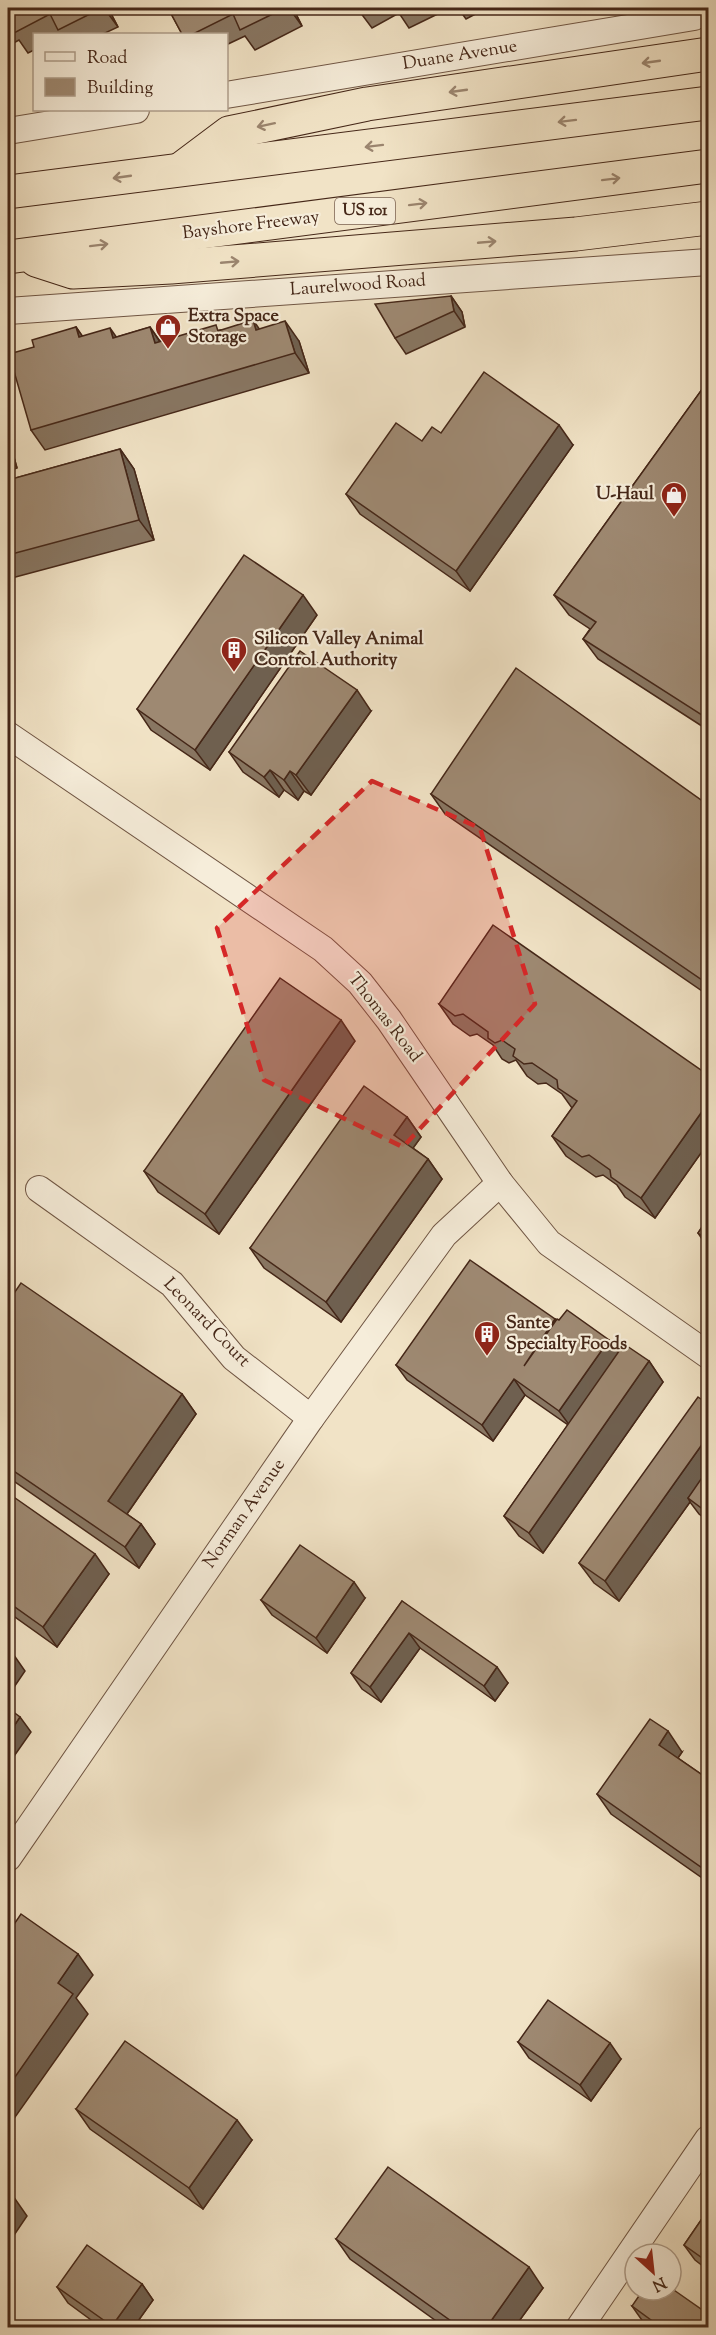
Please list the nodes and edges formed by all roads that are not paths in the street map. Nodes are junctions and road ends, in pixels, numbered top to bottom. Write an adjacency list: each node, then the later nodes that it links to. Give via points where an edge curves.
1 (701, 12): 3 (street, Duane Avenue)
2 (708, 54): 8 (highway, one-way to 8, via 367,104 229,133)
3 (228, 95)
4 (708, 103): 8 (highway, one-way to 8)
5 (130, 111): 6 (street)
6 (8, 131)
7 (708, 166): 13 (highway, Bayshore Freeway / US 101, one-way to 7)
8 (180, 170): 9 (highway, one-way to 9)
9 (8, 192)
10 (708, 218): 12 (highway)
11 (708, 232): 12 (highway, via 620,239)
12 (576, 234): 13 (highway, one-way to 12, via 72,272)
13 (14, 256)
14 (708, 262): 15 (street, Laurelwood Road)
15 (8, 311)
16 (8, 735): 17 (street, Thomas Road, via 314,942 360,983)
17 (500, 1183): 19 (street, Thomas Road, via 549,1243); 20 (street, Norman Avenue, via 444,1235)
18 (39, 1189): 20 (street, Leonard Court, via 172,1284 234,1358)
19 (708, 1355)
20 (311, 1418): 21 (street, Norman Avenue)
21 (8, 1858)
22 (708, 2139): 23 (street)
23 (579, 2328)

